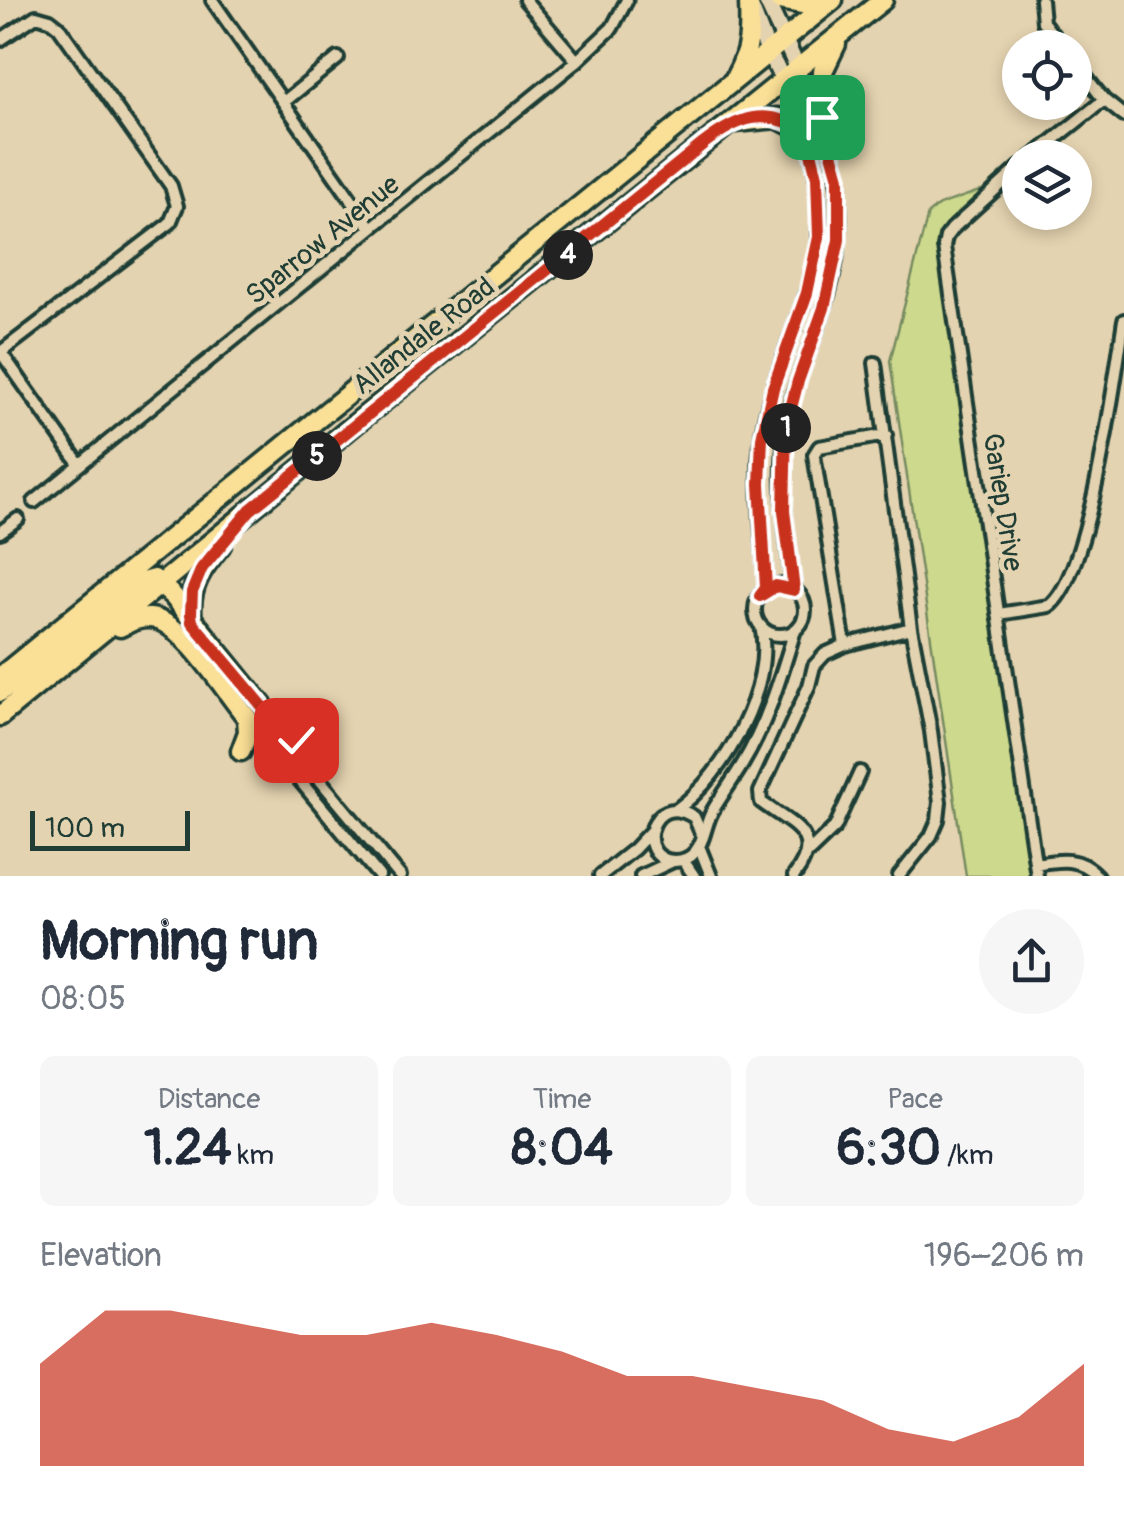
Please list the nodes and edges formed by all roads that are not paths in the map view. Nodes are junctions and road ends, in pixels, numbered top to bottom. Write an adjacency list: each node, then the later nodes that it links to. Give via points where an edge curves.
1 (212, 0): 22 (street)
2 (525, 0): 17 (street)
3 (627, 0): 17 (street, Sparrow Avenue, via 612,28)
4 (766, 0): 14 (street)
5 (780, 0): 6 (main road)
6 (825, 0)
7 (833, 0): 14 (main road, Allandale Road)
8 (883, 0): 12 (main road, Allandale Road)
9 (1042, 0): 11 (street)
10 (748, 1): 15 (street); 20 (main road, via 746,59)
11 (1049, 30)
12 (844, 31): 18 (main road, Allandale Road); 24 (main road, via 823,71)
13 (0, 40): 31 (street, via 36,16 59,27 171,186 176,206 170,222)
14 (785, 42): 15 (main road, Allandale Road); 18 (street)
15 (769, 54): 18 (street); 20 (main road, Allandale Road)
16 (338, 58): 22 (street)
17 (577, 61): 29 (street, Sparrow Avenue)
18 (791, 74): 24 (street); 25 (main road, Allandale Road); 26 (street)
19 (1092, 85): 21 (street)
20 (728, 89): 49 (main road, Allandale Road)
21 (1104, 100): 23 (street); 27 (street)
22 (285, 102): 29 (street)
23 (1124, 116)
24 (822, 117): 40 (street, via 839,178 839,240 786,427 784,511)
25 (730, 123): 26 (main road, via 777,118); 36 (main road, Allandale Road)
26 (806, 132): 41 (street, via 817,177 819,237 762,438 766,588)
27 (1054, 140)
28 (1002, 183): 42 (street, Gariep Drive, via 944,244)
29 (371, 228): 34 (street, Sparrow Avenue)
30 (1124, 320): 42 (street, via 1094,494 1065,588 1049,606)
31 (0, 351): 34 (street)
32 (875, 363): 33 (street)
33 (886, 435): 45 (street); 47 (street, via 819,447 814,455)
34 (80, 464): 35 (street, Sparrow Avenue)
35 (34, 502)
36 (250, 510): 39 (main road, Allandale Road); 43 (main road, via 196,578)
37 (18, 518): 38 (street)
38 (0, 532)
39 (162, 584): 43 (main road); 48 (main road, Allandale Road); 50 (main road, via 143,582)
40 (794, 590): 41 (street, via 776,586); 46 (street, via 804,613)
41 (760, 596): 44 (street)
42 (998, 614): 63 (street, Gariep Drive)
43 (192, 622): 53 (main road)
44 (761, 626): 46 (street, via 777,635); 58 (street, via 763,663 744,721 705,786)
45 (911, 628): 47 (street); 71 (street, via 940,802 931,836)
46 (795, 630): 60 (street, via 761,728)
47 (845, 645): 61 (street, via 814,666 760,792 762,802 803,834)
48 (59, 668): 51 (main road, Allandale Road); 52 (main road, via 124,625 159,620 187,643)
49 (0, 677)
50 (0, 692)
51 (0, 716)
52 (247, 718): 53 (main road); 55 (main road)
53 (271, 732): 54 (street, via 293,731); 56 (street, via 267,750)
54 (296, 746): 56 (street); 65 (street)
55 (241, 751)
56 (281, 758): 64 (street)
57 (860, 772): 61 (street, via 835,827)
58 (676, 810): 59 (street, via 660,816); 60 (street, via 694,816)
59 (650, 831): 62 (street, via 662,858); 66 (street)
60 (701, 839): 62 (street, via 693,855); 69 (street)
61 (810, 852): 70 (street)
62 (679, 860): 67 (street); 68 (street)
63 (1036, 870): 72 (street, via 1072,860)
64 (379, 876)
65 (400, 876)
66 (600, 876)
67 (641, 876)
68 (694, 876)
69 (711, 876)
70 (794, 876)
71 (899, 876)
72 (1097, 876)

